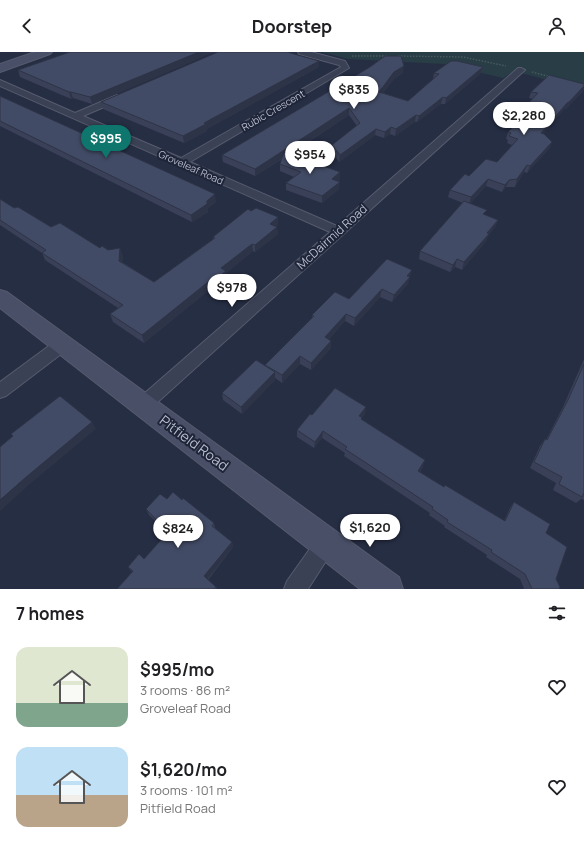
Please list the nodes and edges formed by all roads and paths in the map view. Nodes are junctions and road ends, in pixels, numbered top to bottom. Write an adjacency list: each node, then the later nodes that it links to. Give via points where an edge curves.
1 (46, 52): 4 (street)
2 (302, 52): 3 (street, Rubic Crescent)
3 (331, 60): 5 (path, via 347,56 463,57); 10 (street, Rubic Crescent, via 342,63 345,68)
4 (0, 68)
5 (521, 70): 6 (path); 11 (street, McDairmid Road)
6 (553, 77)
7 (0, 83): 9 (street, Groveleaf Road)
8 (127, 94): 9 (street)
9 (75, 116): 10 (street, Groveleaf Road)
10 (181, 163): 11 (street, Groveleaf Road)
11 (338, 231): 15 (street, McDairmid Road)
12 (0, 297): 13 (street, Pitfield Road)
13 (63, 344): 14 (street); 15 (street, Pitfield Road)
14 (0, 391)
15 (144, 404): 16 (street, Pitfield Road)
16 (326, 543): 17 (street); 18 (street, Pitfield Road)
17 (295, 589)
18 (388, 589)

